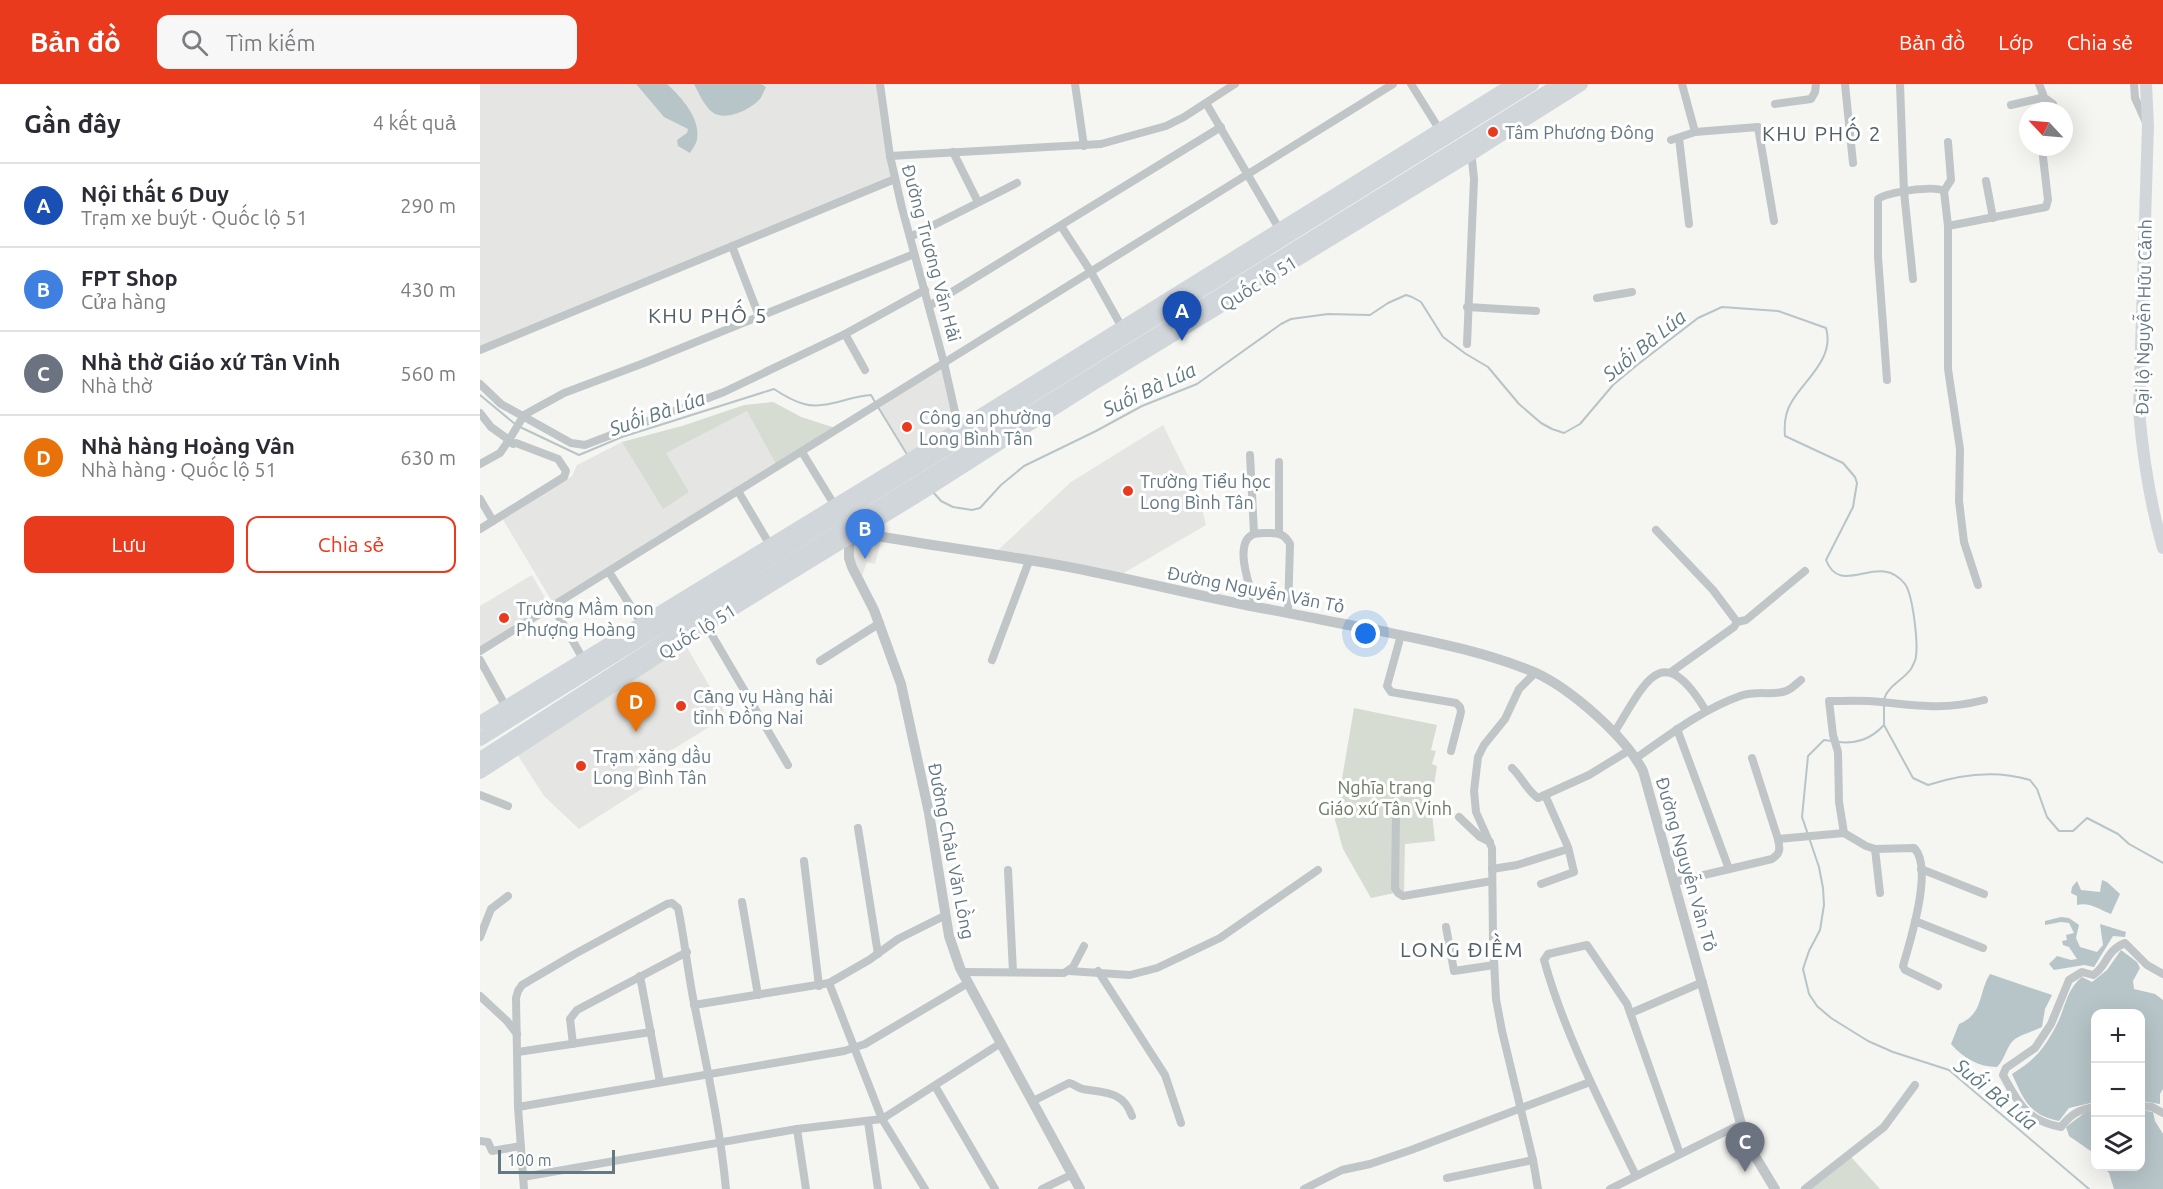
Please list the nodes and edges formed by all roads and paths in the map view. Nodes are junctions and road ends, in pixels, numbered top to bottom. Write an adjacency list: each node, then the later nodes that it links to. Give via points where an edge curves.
1 (880, 84): 30 (street, Đường Trương Văn Hải)
2 (1075, 84): 27 (street)
3 (1235, 84): 19 (street)
4 (1393, 84): 33 (street)
5 (1411, 84): 25 (street)
6 (1514, 84): 25 (main road, Quốc lộ 51)
7 (1532, 84): 25 (main road, Quốc lộ 51)
8 (1560, 84): 28 (main road, Quốc lộ 51)
9 (1581, 84): 28 (main road, Quốc lộ 51)
10 (1682, 84): 24 (street)
11 (1816, 84): 20 (street, via 1814,97 1807,101)
12 (1845, 84): 32 (street)
13 (1899, 84): 38 (street)
14 (2039, 84): 17 (street)
15 (2134, 84): 22 (street, via 2135,98)
16 (2146, 84): 22 (main road, Đại lộ Nguyễn Hữu Cảnh)
17 (2042, 96): 18 (street); 21 (street)
18 (2050, 102)
19 (1206, 103): 23 (street); 27 (street, via 1166,126)
20 (1775, 104)
21 (2011, 105)
22 (2148, 126): 85 (main road, Đại lộ Nguyễn Hữu Cảnh, via 2139,411 2142,449)
23 (1221, 127): 33 (street); 43 (street)
24 (1695, 132): 41 (street, via 1758,127); 42 (street, via 1675,139)
25 (1443, 134): 45 (main road, Quốc lộ 51)
26 (1948, 142): 37 (street, via 1951,180)
27 (1084, 146): 29 (street)
28 (1469, 147): 55 (street, via 1474,179); 69 (main road, Quốc lộ 51, via 1239,289)
29 (952, 152): 30 (street); 39 (street)
30 (890, 156): 34 (street, Đường Trương Văn Hải)
31 (2043, 157): 40 (street, via 2046,207)
32 (1853, 163)
33 (1248, 174): 45 (street); 49 (street)
34 (895, 178): 46 (street, Đường Trương Văn Hải); 47 (street)
35 (1986, 181): 40 (street)
36 (1017, 183): 39 (street)
37 (1944, 191): 38 (street); 44 (street)
38 (1904, 192): 50 (street); 64 (street, via 1880,197 1878,204)
39 (978, 202): 46 (street)
40 (1993, 218): 44 (street)
41 (1774, 221)
42 (1689, 224)
43 (1061, 226): 49 (street); 54 (street)
44 (1948, 226): 89 (street, via 1948,369 1960,449 1959,501 1964,542)
45 (1282, 233): 58 (main road, Quốc lộ 51)
46 (910, 237): 48 (street, Đường Trương Văn Hải)
47 (732, 246): 57 (street); 61 (street)
48 (914, 254): 51 (street, Đường Trương Văn Hải); 57 (street)
49 (1091, 272): 58 (street); 62 (street)
50 (1913, 279)
51 (925, 290): 54 (street, Đường Trương Văn Hải); 59 (street)
52 (1632, 292): 53 (street)
53 (1597, 298)
54 (929, 306): 62 (street, Đường Trương Văn Hải)
55 (1467, 307): 56 (street); 60 (street)
56 (1536, 311)
57 (759, 316): 67 (street, via 564,393)
58 (1124, 332): 69 (main road, Quốc lộ 51)
59 (845, 334): 63 (street); 67 (street, via 703,401 585,445 571,443)
60 (1467, 344)
61 (480, 350)
62 (944, 363): 69 (street, Đường Trương Văn Hải, via 955,412); 70 (street)
63 (865, 370)
64 (1887, 380)
65 (480, 384): 67 (street, via 501,404)
66 (480, 413): 68 (street)
67 (524, 415): 68 (street)
68 (509, 440): 73 (street, via 500,453); 79 (street, via 558,459 566,475)
69 (972, 441): 74 (main road, Quốc lộ 51); 74 (main road, Quốc lộ 51)
70 (802, 452): 76 (street); 78 (street)
71 (1250, 454): 82 (street)
72 (1279, 462): 83 (street)
73 (480, 464)
74 (926, 470): 75 (main road); 75 (main road)
75 (909, 481): 78 (main road, Quốc lộ 51); 78 (main road, Quốc lộ 51)
76 (738, 491): 84 (street); 88 (street)
77 (480, 500): 79 (street)
78 (839, 520): 84 (main road, Quốc lộ 51); 86 (street, Đường Nguyễn Văn Tỏ, via 872,535); 94 (street, Đường Châu Văn Lồng, via 852,567); 95 (main road, Quốc lộ 51); 96 (main road, Quốc lộ 51); 116 (main road, Quốc lộ 51)
79 (493, 521): 80 (street)
80 (480, 529)
81 (1656, 530): 93 (street, via 1713,590)
82 (1254, 533): 83 (street); 91 (street, via 1242,552)
83 (1279, 533): 92 (street, via 1290,544)
84 (770, 545): 96 (main road, Quốc lộ 51)
85 (2163, 548)
86 (1029, 561): 91 (street, Đường Nguyễn Văn Tỏ); 101 (street)
87 (1805, 571): 93 (street, via 1746,620)
88 (609, 572): 90 (street); 96 (street)
89 (1978, 585)
90 (553, 606): 98 (street); 99 (street)
91 (1256, 607): 92 (street, Đường Nguyễn Văn Tỏ)
92 (1288, 612): 97 (street, Đường Nguyễn Văn Tỏ)
93 (1737, 622): 103 (street)
94 (880, 623): 102 (street); 144 (street, Đường Châu Văn Lồng, via 896,664 912,726)
95 (706, 625): 117 (street); 119 (main road, Quốc lộ 51)
96 (646, 629): 99 (main road, Quốc lộ 51); 112 (main road, Quốc lộ 51)
97 (1401, 635): 104 (street, Đường Nguyễn Văn Tỏ, via 1474,652); 113 (street, via 1387,686 1391,692 1456,703 1460,707)
98 (480, 651)
99 (583, 659): 107 (main road, Quốc lộ 51)
100 (480, 660): 107 (street)
101 (992, 660)
102 (820, 661)
103 (1671, 672): 108 (street, via 1690,687); 111 (street, via 1652,677)
104 (1535, 673): 111 (street, Đường Nguyễn Văn Tỏ, via 1562,687); 128 (street, via 1519,689 1505,719 1478,757 1476,812)
105 (1801, 680): 108 (street, via 1789,690 1748,693)
106 (1984, 700): 126 (street, via 1933,707 1829,701 1838,752)
107 (506, 707): 109 (main road, Quốc lộ 51)
108 (1706, 711): 110 (street)
109 (480, 723)
110 (1677, 729): 114 (street); 133 (street)
111 (1614, 733): 114 (street, Đường Nguyễn Văn Tỏ)
112 (480, 739)
113 (1451, 751)
114 (1632, 755): 121 (street); 138 (street, Đường Nguyễn Văn Tỏ, via 1643,771)
115 (1752, 758): 127 (street)
116 (480, 759)
117 (788, 765)
118 (1512, 768): 121 (street, via 1534,796)
119 (480, 772)
120 (480, 795): 122 (street)
121 (1545, 795): 129 (street)
122 (508, 806)
123 (1396, 813): 137 (street, via 1398,893 1403,896)
124 (1460, 817): 128 (street)
125 (858, 828): 151 (street)
126 (1844, 833): 127 (street); 130 (street)
127 (1778, 839): 133 (street, via 1779,855)
128 (1490, 842): 132 (street)
129 (1568, 849): 132 (street, via 1517,865); 139 (street, via 1574,872)
130 (1875, 849): 134 (street, via 1914,848); 140 (street)
131 (804, 861): 161 (street)
132 (1492, 868): 137 (street)
133 (1729, 869): 138 (street)
134 (1921, 869): 141 (street); 145 (street, via 1922,897)
135 (1008, 870): 154 (street)
136 (1318, 870): 155 (street, via 1220,938 1156,968 1130,975)
137 (1492, 881): 152 (street)
138 (1674, 882): 159 (street, Đường Nguyễn Văn Tỏ)
139 (1540, 884)
140 (1880, 893)
141 (1984, 894)
142 (508, 896): 147 (street, via 492,909)
143 (742, 902): 163 (street)
144 (946, 915): 151 (street, via 898,939); 158 (street, Đường Châu Văn Lồng, via 949,936)
145 (1915, 921): 149 (street); 162 (street, via 1904,968)
146 (1446, 927): 152 (street, via 1454,971)
147 (480, 937)
148 (1084, 946): 153 (street)
149 (1983, 948)
150 (687, 952): 157 (street); 165 (street); 168 (street, via 678,908 667,904 522,985 516,998)
151 (878, 954): 160 (street)
152 (1494, 965): 182 (street, via 1502,1031)
153 (1069, 971): 154 (street); 155 (street)
154 (1013, 972): 158 (street)
155 (1098, 972): 187 (street, via 1160,1065)
156 (2163, 974): 181 (street, via 2147,965 2125,943 2116,946 2098,972 2082,972 2069,980 2051,1024 2035,1048 2006,1068 2003,1075 2025,1112 2045,1124 2061,1127 2071,1115)
157 (640, 976): 167 (street); 170 (street, via 572,1014)
158 (966, 977): 169 (street, Đường Châu Văn Lồng); 171 (street)
159 (1703, 982): 166 (street); 188 (street, Đường Nguyễn Văn Tỏ)
160 (829, 983): 161 (street); 171 (street)
161 (819, 986): 163 (street)
162 (1938, 986)
163 (758, 995): 165 (street)
164 (480, 996): 168 (street)
165 (694, 1005): 173 (street)
166 (1631, 1013): 175 (street, via 1587,945 1545,957); 193 (street)
167 (651, 1032): 170 (street); 174 (street)
168 (517, 1034): 172 (street)
169 (1001, 1043): 177 (street); 178 (street, Đường Châu Văn Lồng)
170 (573, 1044): 172 (street)
171 (854, 1048): 173 (street); 185 (street)
172 (518, 1052): 180 (street)
173 (710, 1073): 174 (street); 191 (street)
174 (660, 1082): 180 (street)
175 (1590, 1082): 182 (street); 196 (street)
176 (1915, 1085): 211 (street, via 1884,1127)
177 (934, 1086): 185 (street); 204 (street)
178 (1033, 1101): 184 (street, via 1069,1083 1113,1094 1129,1107); 195 (street, Đường Châu Văn Lồng)
179 (2145, 1106): 183 (street)
180 (518, 1107): 192 (street)
181 (2091, 1107)
182 (1522, 1109): 194 (street); 207 (street, via 1391,1157 1342,1170)
183 (2163, 1113)
184 (1132, 1116)
185 (882, 1119): 186 (street); 203 (street)
186 (868, 1122): 189 (street); 202 (street)
187 (1182, 1123)
188 (1741, 1124): 193 (street); 210 (street, Đường Nguyễn Văn Tỏ)
189 (797, 1129): 191 (street); 201 (street)
190 (480, 1141): 192 (street, via 488,1142 492,1151)
191 (722, 1143): 197 (street); 200 (street)
192 (521, 1146): 197 (street)
193 (1680, 1154): 196 (street)
194 (1533, 1160): 198 (street); 208 (street)
195 (1073, 1174): 205 (street); 206 (street, Đường Châu Văn Lồng)
196 (1636, 1176): 209 (street)
197 (523, 1177): 199 (street)
198 (1447, 1178)
199 (524, 1189)
200 (726, 1189)
201 (806, 1189)
202 (878, 1189)
203 (925, 1189)
204 (995, 1189)
205 (1042, 1189)
206 (1080, 1189)
207 (1304, 1189)
208 (1538, 1189)
209 (1610, 1189)
210 (1775, 1189)
211 (1805, 1189)

